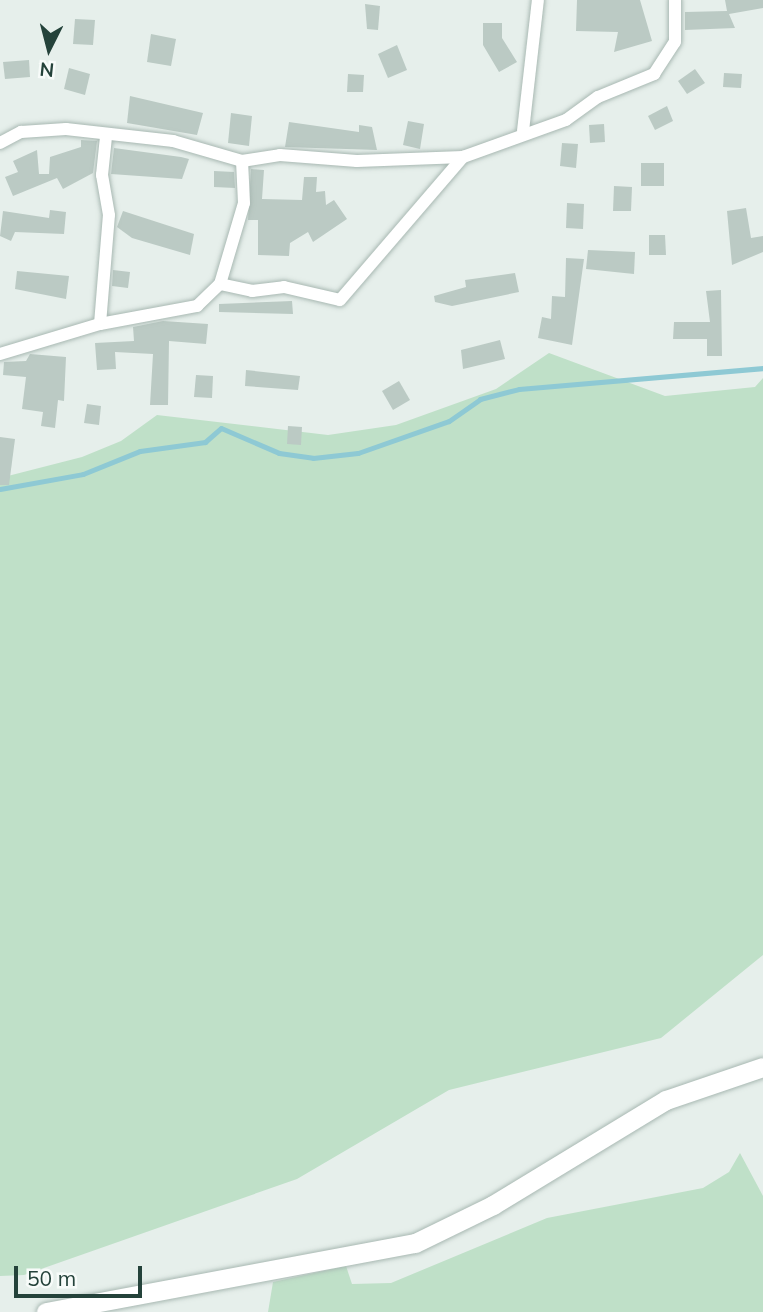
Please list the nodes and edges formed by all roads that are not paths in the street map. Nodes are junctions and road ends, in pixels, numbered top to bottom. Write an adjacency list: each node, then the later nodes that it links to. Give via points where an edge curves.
1 (538, 0): 3 (street)
2 (676, 0): 3 (street, via 675,42 654,74 598,97 566,120)
3 (523, 131): 6 (street)
4 (106, 136): 5 (street, via 44,131); 7 (street, via 173,141); 9 (street, via 102,176 109,215)
5 (0, 143)
6 (463, 157): 7 (street, via 357,161 280,155); 8 (street, via 341,300 284,287 252,291)
7 (242, 161): 8 (street, via 244,204)
8 (220, 284): 9 (street, via 197,306)
9 (100, 324): 10 (street)
10 (0, 354)
11 (763, 1067): 12 (street, via 666,1100 493,1205 415,1244)
12 (46, 1312)

